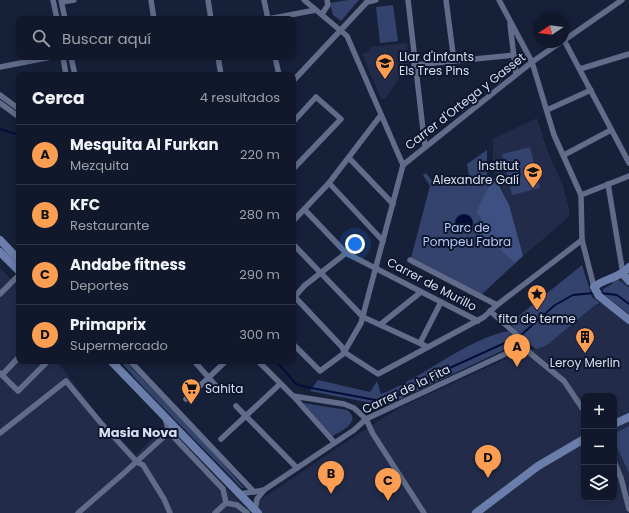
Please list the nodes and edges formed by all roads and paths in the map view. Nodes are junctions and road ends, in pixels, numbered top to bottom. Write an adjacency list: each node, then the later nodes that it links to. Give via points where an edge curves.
1 (54, 0): 17 (street)
2 (74, 0): 13 (street)
3 (151, 0): 19 (street)
4 (208, 0): 20 (street)
5 (264, 0): 21 (street)
6 (304, 0): 15 (street)
7 (327, 0): 16 (street, via 328,5)
8 (376, 0): 14 (street)
9 (408, 0): 37 (street)
10 (446, 0): 35 (street)
11 (499, 0): 23 (street)
12 (622, 0): 25 (street, Carrer d'Ortega y Gasset)
13 (62, 1): 18 (street)
14 (366, 1): 24 (street)
15 (316, 10): 16 (street); 22 (street)
16 (322, 14): 24 (street)
17 (57, 16)
18 (64, 16)
19 (154, 16)
20 (211, 16)
21 (267, 16)
22 (284, 16)
23 (510, 20): 29 (street); 36 (street)
24 (341, 29): 45 (street); 52 (street, via 347,36 371,87)
25 (569, 37)
26 (553, 48): 36 (street, Carrer d'Ortega y Gasset)
27 (567, 48): 39 (street)
28 (629, 54): 39 (street)
29 (514, 55): 35 (street); 44 (street)
30 (36, 60): 38 (street)
31 (64, 60): 40 (street)
32 (72, 60): 41 (street)
33 (218, 60): 42 (street)
34 (276, 60): 43 (street)
35 (454, 61): 37 (street)
36 (532, 62): 44 (street, Carrer d'Ortega y Gasset); 50 (street)
37 (414, 65): 55 (street)
38 (0, 67)
39 (580, 69): 46 (street)
40 (66, 72)
41 (74, 72)
42 (220, 72)
43 (278, 72)
44 (516, 74): 55 (street, Carrer d'Ortega y Gasset)
45 (296, 78)
46 (591, 90): 50 (street); 54 (street)
47 (0, 95): 49 (street)
48 (0, 103): 51 (street)
49 (16, 107)
50 (547, 110): 56 (street, via 554,135)
51 (16, 115)
52 (381, 115): 57 (street); 60 (street)
53 (296, 119): 59 (street, via 316,98 341,119)
54 (611, 130): 56 (street); 58 (street)
55 (425, 147): 60 (street, Carrer d'Ortega y Gasset)
56 (564, 155): 64 (street)
57 (349, 158): 62 (street); 65 (street)
58 (629, 163)
59 (296, 165)
60 (403, 165): 65 (street)
61 (629, 176): 63 (street)
62 (329, 183): 66 (street); 70 (street)
63 (608, 184): 64 (street); 81 (street)
64 (581, 195): 69 (street)
65 (393, 204): 70 (street)
66 (306, 210): 67 (street); 73 (street)
67 (296, 218)
68 (0, 240): 74 (street)
69 (582, 240): 80 (street); 91 (street)
70 (383, 241): 76 (street)
71 (296, 247): 79 (street)
72 (0, 252): 78 (street)
73 (346, 253): 76 (street, Carrer de Murillo); 79 (street)
74 (16, 257)
75 (410, 260): 91 (street)
76 (375, 267): 86 (street, Carrer de Murillo); 93 (street)
77 (629, 267): 81 (street)
78 (16, 268)
79 (320, 273): 88 (street); 93 (street)
80 (591, 274): 83 (street, via 600,279); 85 (street)
81 (623, 274): 83 (street); 84 (street)
82 (16, 278): 87 (street)
83 (608, 279): 85 (street)
84 (629, 281)
85 (594, 287): 94 (street, via 599,296)
86 (421, 292): 90 (street, Carrer de Murillo); 96 (street)
87 (0, 294)
88 (296, 295)
89 (296, 299): 101 (street)
90 (441, 302): 95 (street, Carrer de Murillo); 98 (street)
91 (497, 305): 92 (street)
92 (490, 311): 95 (street); 97 (street)
93 (363, 317): 96 (street); 101 (street)
94 (629, 320)
95 (478, 321): 100 (street)
96 (381, 324): 98 (street)
97 (516, 334)
98 (420, 343): 100 (street)
99 (296, 347): 101 (street, via 320,371)
100 (428, 347): 101 (street, via 378,374)
101 (344, 352)
102 (16, 360): 109 (street)
103 (45, 364): 109 (street, via 18,391)
104 (114, 364): 117 (street)
105 (133, 364): 131 (street)
106 (197, 364): 110 (street)
107 (223, 364): 110 (street)
108 (261, 364): 111 (street)
109 (1, 374)
110 (209, 377): 112 (street); 114 (street)
111 (280, 384): 113 (street); 118 (street)
112 (218, 387)
113 (293, 396): 120 (street, via 344,404 354,408); 126 (street)
114 (186, 400)
115 (236, 406): 118 (street)
116 (581, 406): 120 (street, Carrer de la Fita, via 564,380 525,349 516,349)
117 (164, 416): 123 (street); 132 (street)
118 (247, 416): 124 (street); 129 (street)
119 (629, 417): 121 (street)
120 (366, 419): 126 (street, Carrer de la Fita); 139 (street)
121 (617, 423)
122 (0, 432): 127 (street, via 66,381)
123 (169, 432): 127 (street); 133 (street, via 223,488)
124 (221, 439)
125 (581, 440): 140 (street, via 538,466)
126 (334, 442): 129 (street, Carrer de la Fita)
127 (137, 462): 136 (street); 137 (street, via 143,464)
128 (615, 465): 134 (street)
129 (296, 468): 130 (street, Carrer de la Fita)
130 (264, 490): 131 (street, Carrer de la Fita); 135 (street, Carrer de la Fita, via 257,499)
131 (254, 492): 132 (street, Carrer de la Fita)
132 (240, 494): 135 (street)
133 (226, 503): 135 (street); 138 (street)
134 (629, 509)
135 (253, 512)
136 (78, 513)
137 (170, 513)
138 (215, 513)
139 (424, 513)
140 (476, 513)

